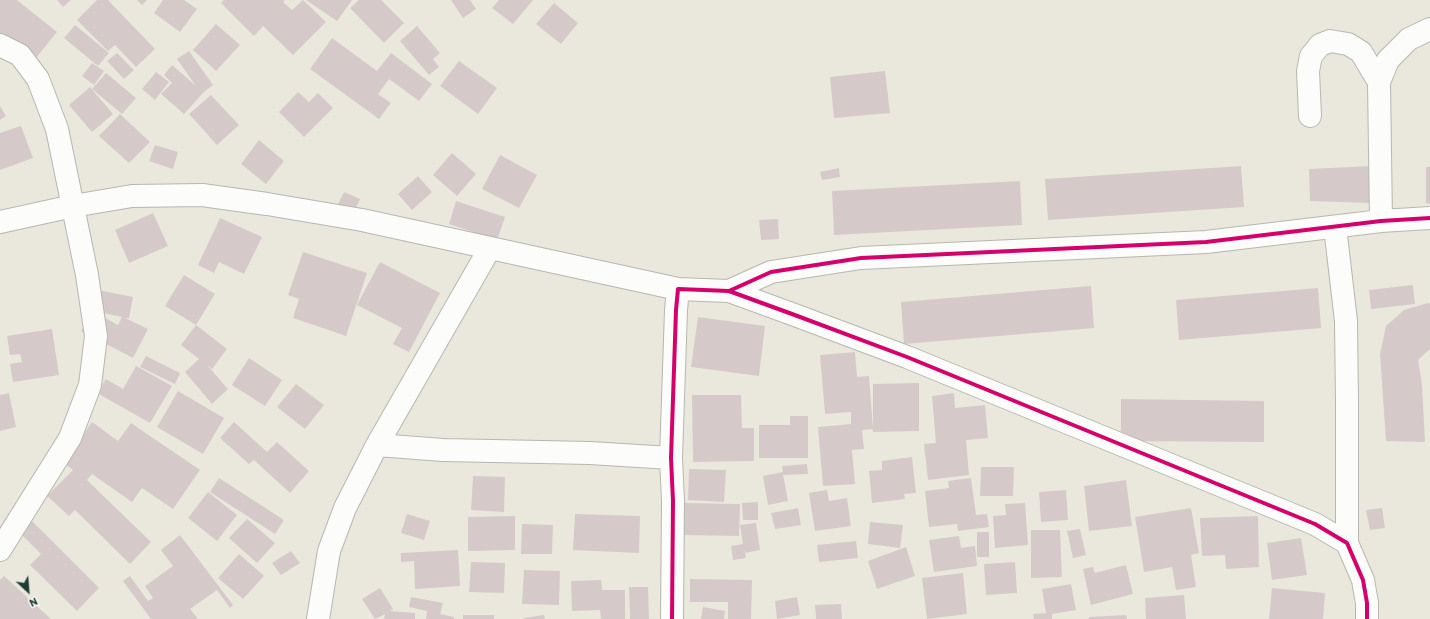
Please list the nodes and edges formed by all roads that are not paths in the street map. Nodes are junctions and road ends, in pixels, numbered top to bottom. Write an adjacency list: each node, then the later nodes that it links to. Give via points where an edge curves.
1 (1430, 29): 3 (street, via 1410,39 1388,60)
2 (0, 44): 5 (street, via 20,55 38,78 57,129)
3 (1379, 82): 4 (street, via 1361,52 1348,44 1330,41 1320,45 1311,56 1308,71); 7 (street)
4 (1310, 116)
5 (73, 206): 8 (street); 10 (street, via 132,196 202,195 362,220); 16 (street, via 96,336 90,386 70,438)
6 (1430, 218): 7 (street)
7 (1381, 221): 9 (street)
8 (0, 222)
9 (1335, 227): 12 (street, via 1206,242 861,258 771,272); 15 (street, via 1346,321)
10 (490, 248): 11 (street); 13 (street)
11 (678, 290): 12 (street); 14 (street)
12 (730, 292): 15 (street, via 907,357 1315,524)
13 (377, 445): 14 (street, via 443,450 590,453); 17 (street, via 345,508 329,551)
14 (671, 458): 18 (street)
15 (1347, 542): 19 (street, via 1363,580)
16 (0, 550)
17 (318, 619)
18 (672, 619)
19 (1367, 619)

